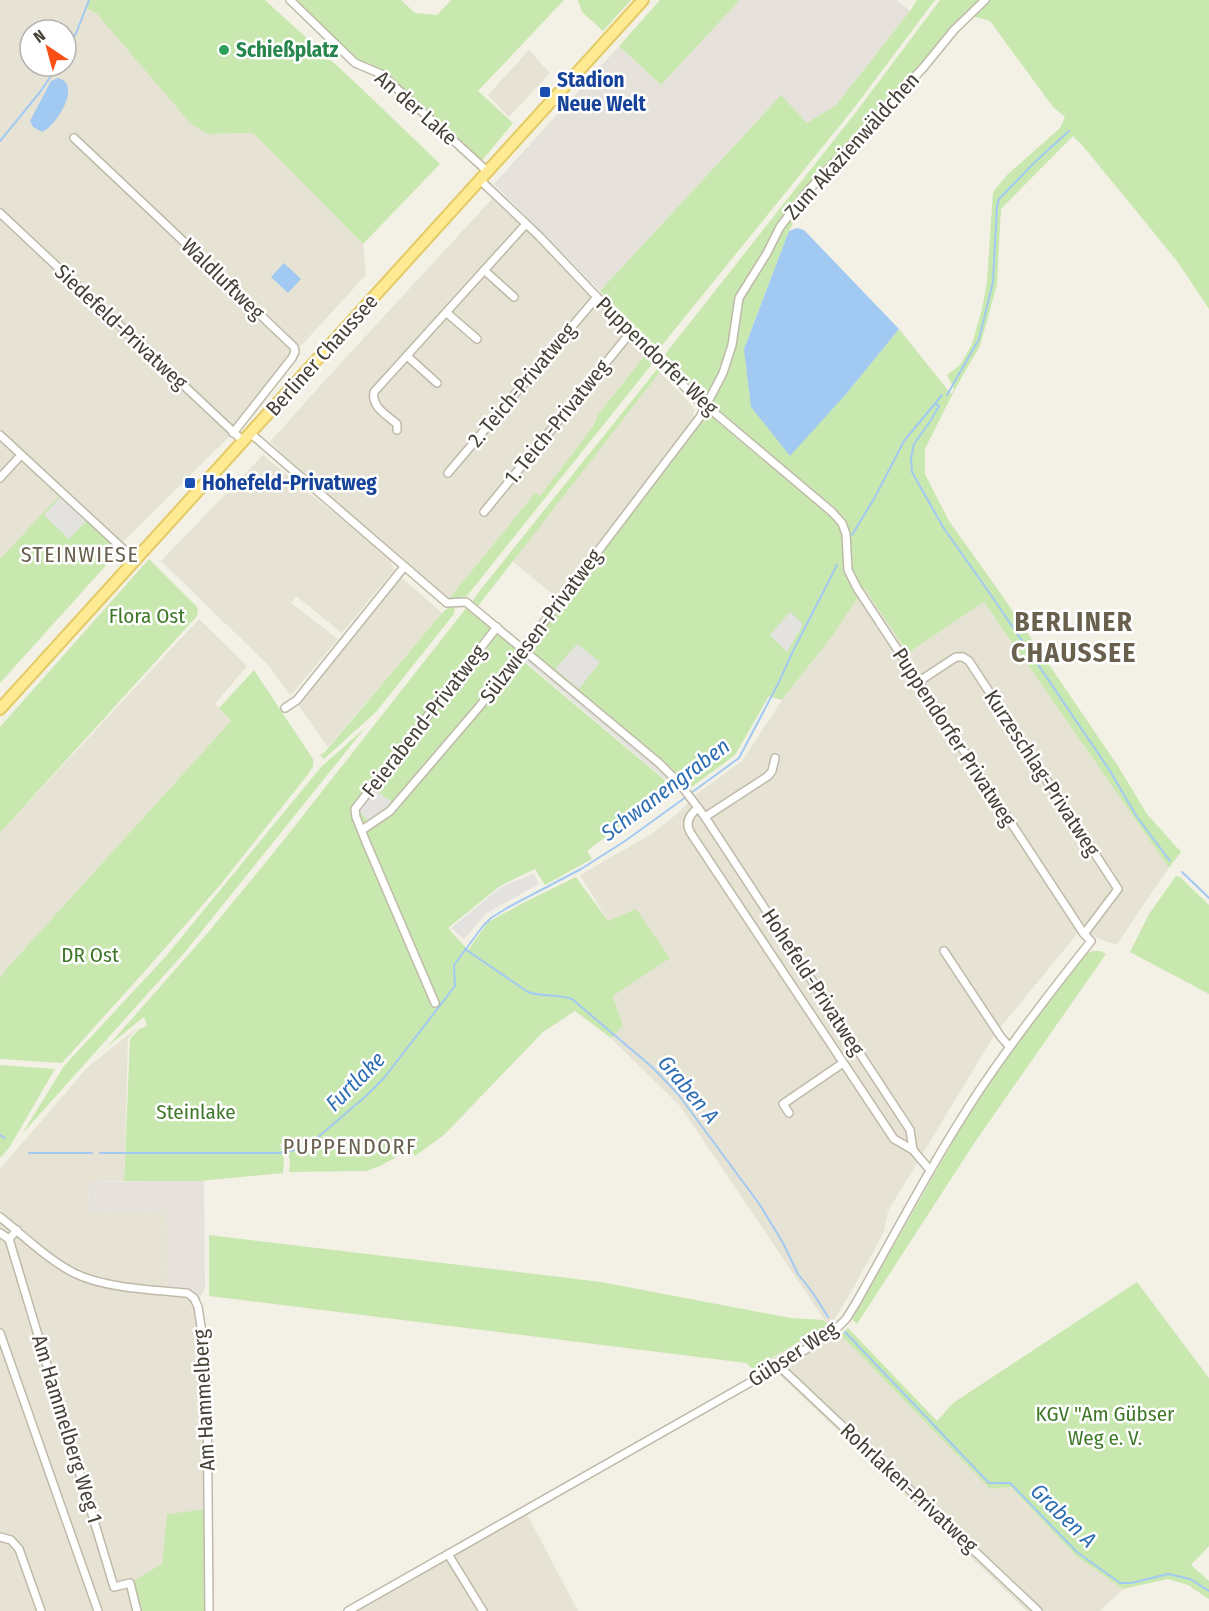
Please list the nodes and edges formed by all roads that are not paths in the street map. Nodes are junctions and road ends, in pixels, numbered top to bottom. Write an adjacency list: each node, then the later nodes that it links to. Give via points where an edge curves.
1 (290, 0): 5 (street, An der Lake, via 355,63 381,74)
2 (643, 0): 5 (main road, Berliner Chaussee)
3 (985, 0): 16 (street, Zum Akazienwäldchen, via 806,193 780,227 740,298 732,345)
4 (74, 138): 18 (street, Waldluftweg, via 295,348 292,358)
5 (484, 176): 7 (street, Puppendorfer Weg); 20 (main road, Berliner Chaussee)
6 (0, 213): 18 (street, Siedefeld-Privatweg)
7 (526, 224): 8 (street); 10 (street, Puppendorfer Weg)
8 (484, 270): 9 (street); 11 (street)
9 (514, 297)
10 (597, 297): 12 (street, Puppendorfer Weg); 22 (street, 2. Teich-Privatweg)
11 (447, 312): 13 (street); 14 (street)
12 (631, 332): 16 (street, Puppendorfer Weg); 24 (street, 1. Teich-Privatweg)
13 (477, 339)
14 (407, 356): 15 (street); 17 (street, via 374,392 373,399 397,424)
15 (437, 383)
16 (705, 407): 25 (street, Puppendorfer Weg); 29 (street, Sülzwiesen-Privatweg)
17 (397, 430)
18 (233, 432): 20 (street, Siedefeld-Privatweg)
19 (0, 435): 21 (street)
20 (247, 437): 26 (main road, Berliner Chaussee); 27 (street, Hohefeld-Privatweg)
21 (21, 455): 23 (street); 26 (street)
22 (448, 473)
23 (0, 478)
24 (484, 512)
25 (842, 523): 30 (street, Puppendorfer Privatweg, via 853,582)
26 (135, 560): 32 (main road, Berliner Chaussee)
27 (404, 567): 28 (street, Hohefeld-Privatweg, via 447,603 466,602); 31 (street, via 297,700)
28 (497, 627): 29 (street, Hohefeld-Privatweg); 36 (street, Feierabend-Privatweg, via 356,809)
29 (525, 650): 34 (street, Hohefeld-Privatweg, via 659,763); 36 (street, Sülzwiesen-Privatweg, via 390,811)
30 (918, 682): 37 (street, Puppendorfer Privatweg); 37 (street, Kurzeschlag-Privatweg, via 956,657 969,661 1118,889)
31 (285, 708)
32 (0, 710)
33 (775, 758): 35 (street, via 768,776)
34 (696, 805): 35 (street, Hohefeld-Privatweg); 42 (street, Hohefeld-Privatweg, via 688,829)
35 (705, 817): 44 (street, Hohefeld-Privatweg, via 910,1130)
36 (362, 830): 40 (street)
37 (1084, 934): 38 (street, Puppendorfer Privatweg)
38 (1091, 941): 41 (street, Gübser Weg)
39 (944, 951): 41 (street)
40 (435, 1003)
41 (1009, 1046): 45 (street, Gübser Weg)
42 (843, 1063): 43 (street, Hohefeld-Privatweg, via 783,1104); 44 (street, Hohefeld-Privatweg, via 894,1139)
43 (789, 1113)
44 (913, 1150): 45 (street, Hohefeld-Privatweg)
45 (930, 1170): 51 (street, Gübser Weg, via 846,1319 832,1333)
46 (0, 1217): 47 (street, Am Hammelberg)
47 (16, 1230): 49 (street); 58 (street, Am Hammelberg, via 79,1275 104,1283 187,1293 196,1301 207,1380)
48 (0, 1233): 49 (street)
49 (9, 1239): 57 (street, Am Hammelberg Weg 1, via 114,1587 130,1583)
50 (0, 1333): 56 (street)
51 (779, 1366): 53 (street, Gübser Weg); 61 (street, Rohrlaken-Privatweg)
52 (0, 1537): 55 (street, via 11,1540 19,1549)
53 (448, 1554): 54 (street, Gübser Weg); 60 (street)
54 (362, 1608): 59 (street, Gübser Weg)
55 (41, 1611)
56 (98, 1611)
57 (137, 1611)
58 (209, 1611)
59 (348, 1611)
60 (483, 1611)
61 (1038, 1611)

